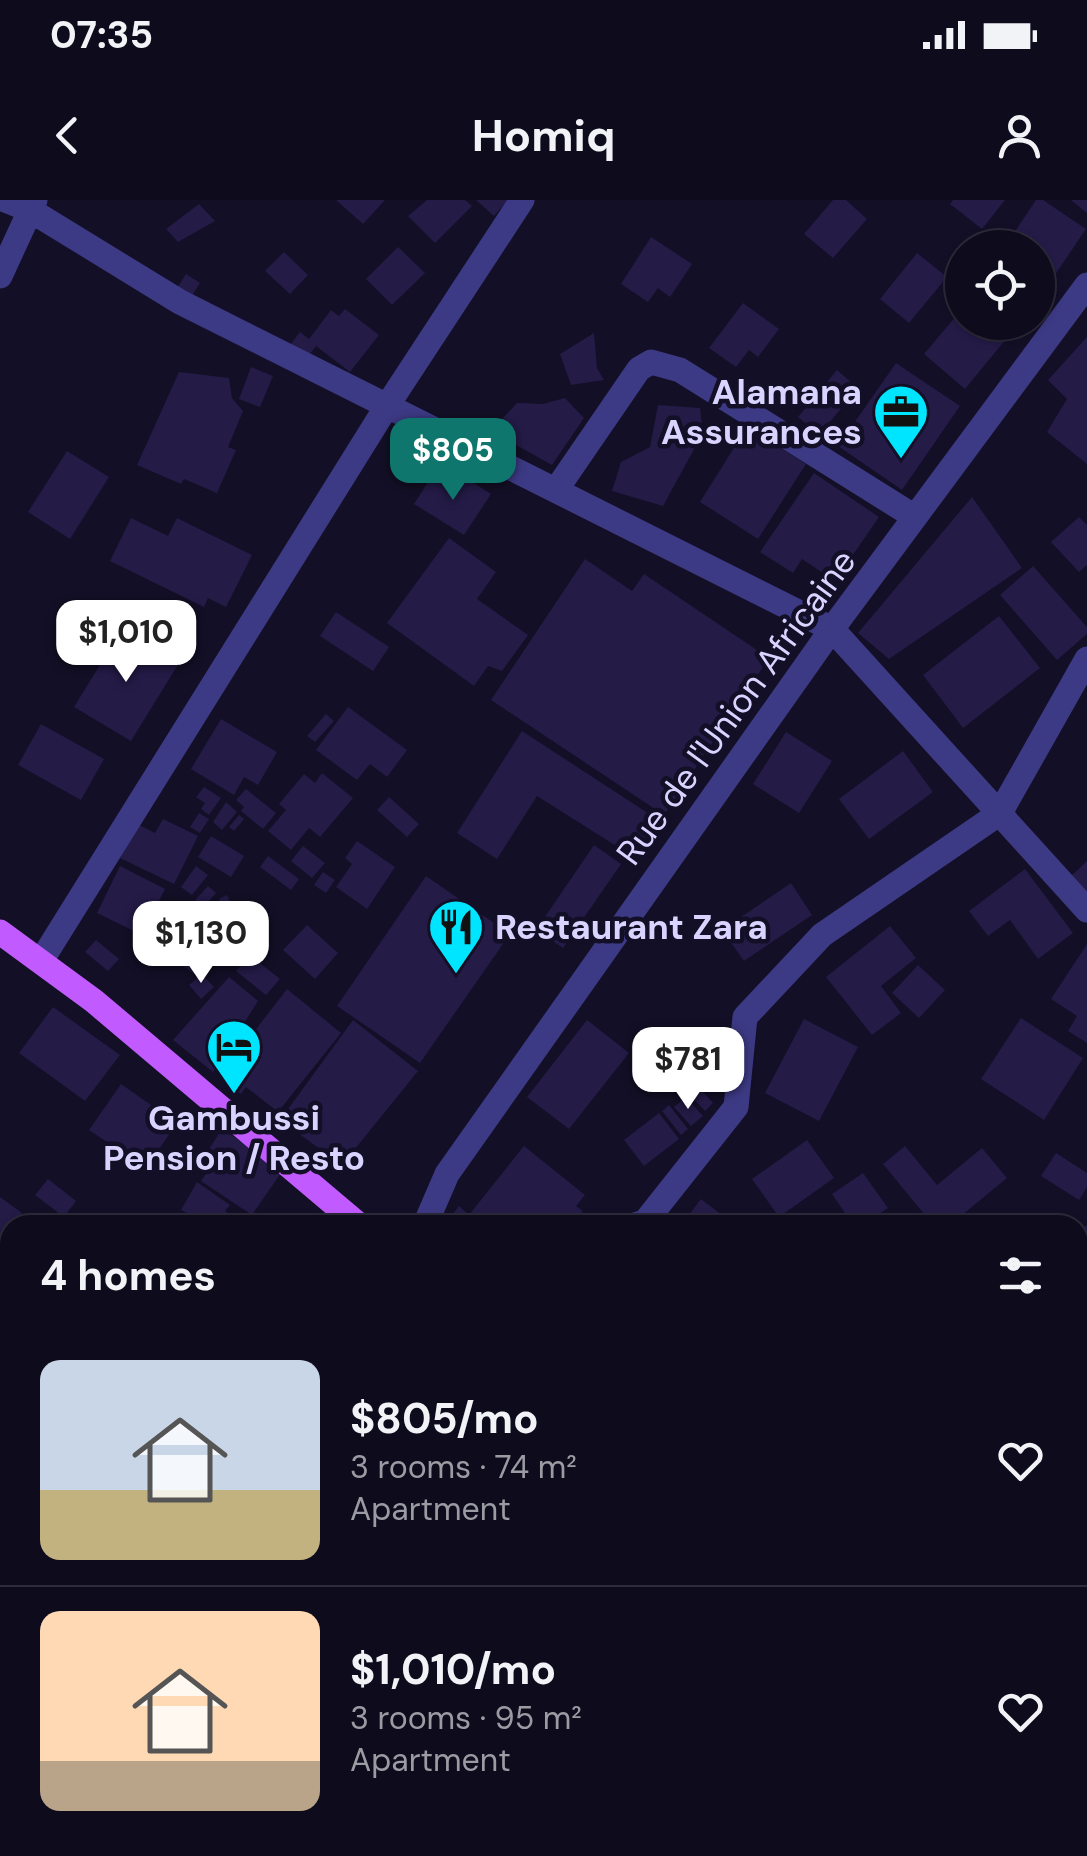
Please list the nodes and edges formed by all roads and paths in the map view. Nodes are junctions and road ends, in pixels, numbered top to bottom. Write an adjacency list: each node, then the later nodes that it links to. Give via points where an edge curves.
1 (5, 200): 3 (street)
2 (522, 200): 6 (street)
3 (33, 205): 4 (street); 6 (street, via 180,302)
4 (0, 276)
5 (1087, 284): 8 (street, Rue de l'Union Africaine)
6 (388, 406): 7 (street); 14 (street)
7 (556, 490): 8 (street, via 639,369 651,362 680,370); 9 (street)
8 (914, 517): 9 (street, Rue de l'Union Africaine)
9 (832, 628): 11 (street); 15 (street, Rue de l'Union Africaine)
10 (1087, 660): 11 (street)
11 (1000, 814): 12 (street); 19 (street, via 822,936 745,1017 736,1107)
12 (1087, 910)
13 (0, 932): 14 (main road)
14 (41, 962): 16 (main road)
15 (447, 1174): 17 (street, Rue de l'Union Africaine); 18 (street, Rue de l'Union Africaine)
16 (348, 1215)
17 (429, 1215)
18 (442, 1215)
19 (651, 1215)

